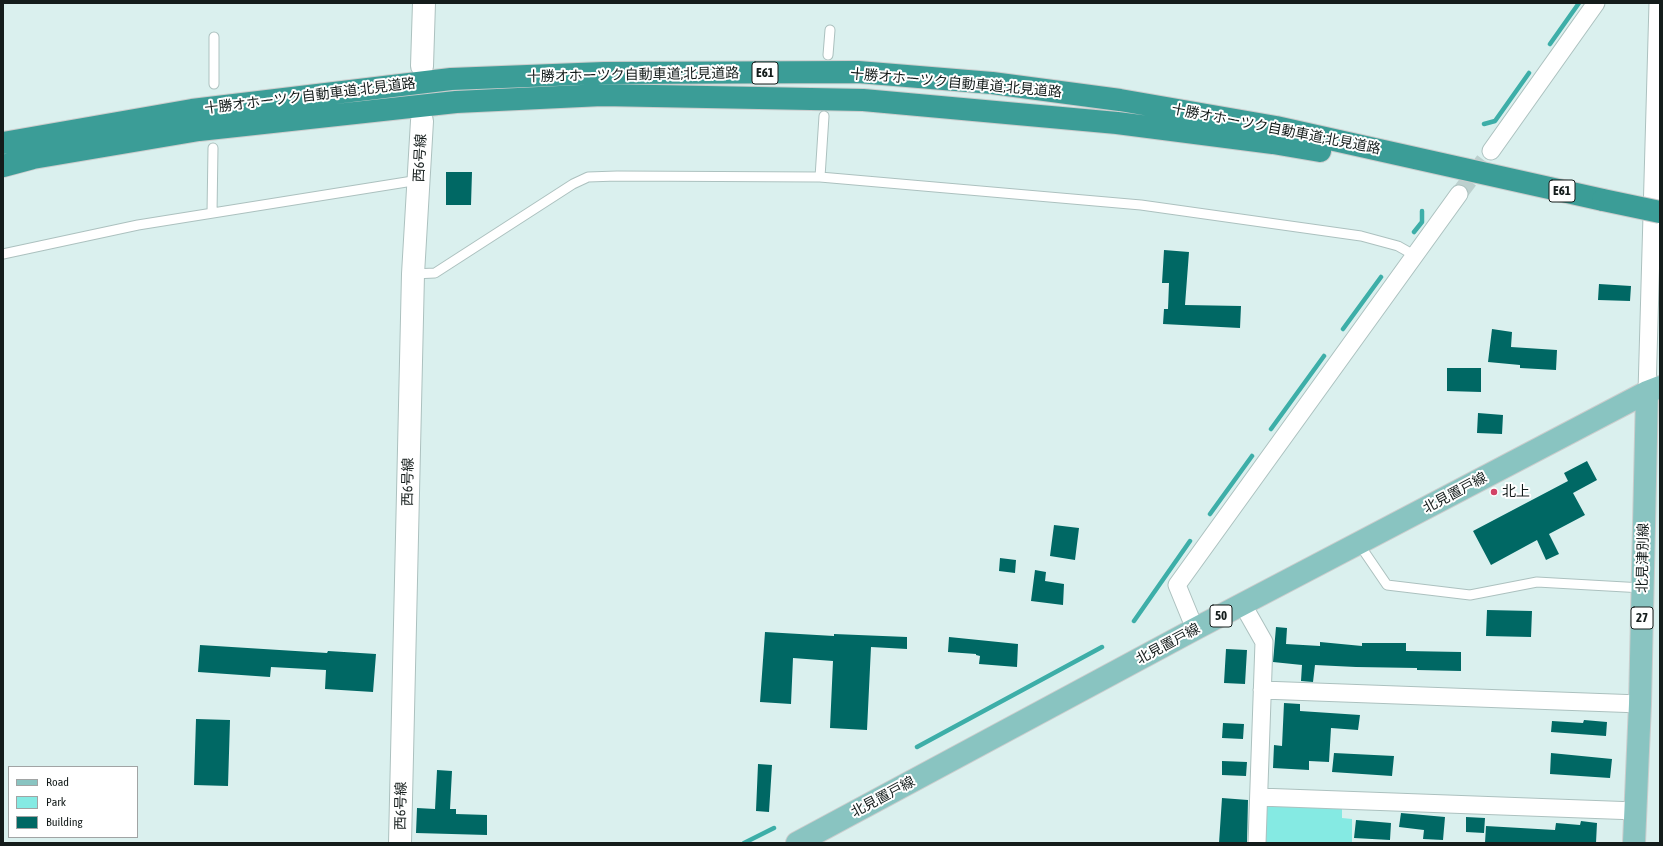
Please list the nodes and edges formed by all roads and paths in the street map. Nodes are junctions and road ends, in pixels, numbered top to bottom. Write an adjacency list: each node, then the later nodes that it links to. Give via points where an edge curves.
1 (424, 3): 7 (street)
2 (1596, 3): 13 (street)
3 (1658, 3): 24 (street)
4 (830, 30): 6 (lane)
5 (214, 37): 8 (lane)
6 (828, 55)
7 (422, 66)
8 (214, 84)
9 (824, 116): 15 (lane)
10 (422, 121): 16 (street, 西6号線)
11 (3, 143): 17 (highway, 十勝オホーツク自動車道;北見道路 / E61, via 192,110 451,79 604,73 858,72 992,83 1120,100 1276,127)
12 (213, 148): 20 (lane)
13 (1491, 151)
14 (3, 166): 17 (highway, 十勝オホーツク自動車道;北見道路 / E61, via 33,158 199,130 456,102 602,95 863,100 1109,122 1273,143)
15 (820, 177): 22 (lane, via 1141,205 1361,236 1398,246); 23 (lane, via 588,177 572,184 435,273)
16 (419, 180): 20 (lane); 23 (street, 西6号線)
17 (1521, 183): 19 (highway, 十勝オホーツク自動車道;北見道路 / E61, bridge)
18 (1459, 194): 22 (street)
19 (1660, 212)
20 (212, 213): 21 (lane, via 138,225)
21 (3, 254)
22 (1414, 255): 28 (street, via 1177,585)
23 (413, 274): 33 (street, 西6号線)
24 (1656, 387): 25 (main road, 北見置戸線 / 50); 26 (main road, 北見津別線 / 27)
25 (1359, 544): 26 (lane, via 1388,585 1470,596 1537,582); 27 (main road, 北見置戸線 / 50)
26 (1643, 588): 30 (main road, 北見津別線 / 27)
27 (1244, 605): 28 (main road, 北見置戸線 / 50); 29 (street, via 1264,642)
28 (1195, 629): 34 (main road, 北見置戸線 / 50)
29 (1262, 690): 30 (street); 31 (street)
30 (1640, 704): 32 (main road, 北見津別線 / 27)
31 (1259, 797): 32 (street); 35 (street)
32 (1636, 811): 36 (main road, 北見津別線 / 27)
33 (400, 843)
34 (797, 843)
35 (1257, 843)
36 (1634, 843)

